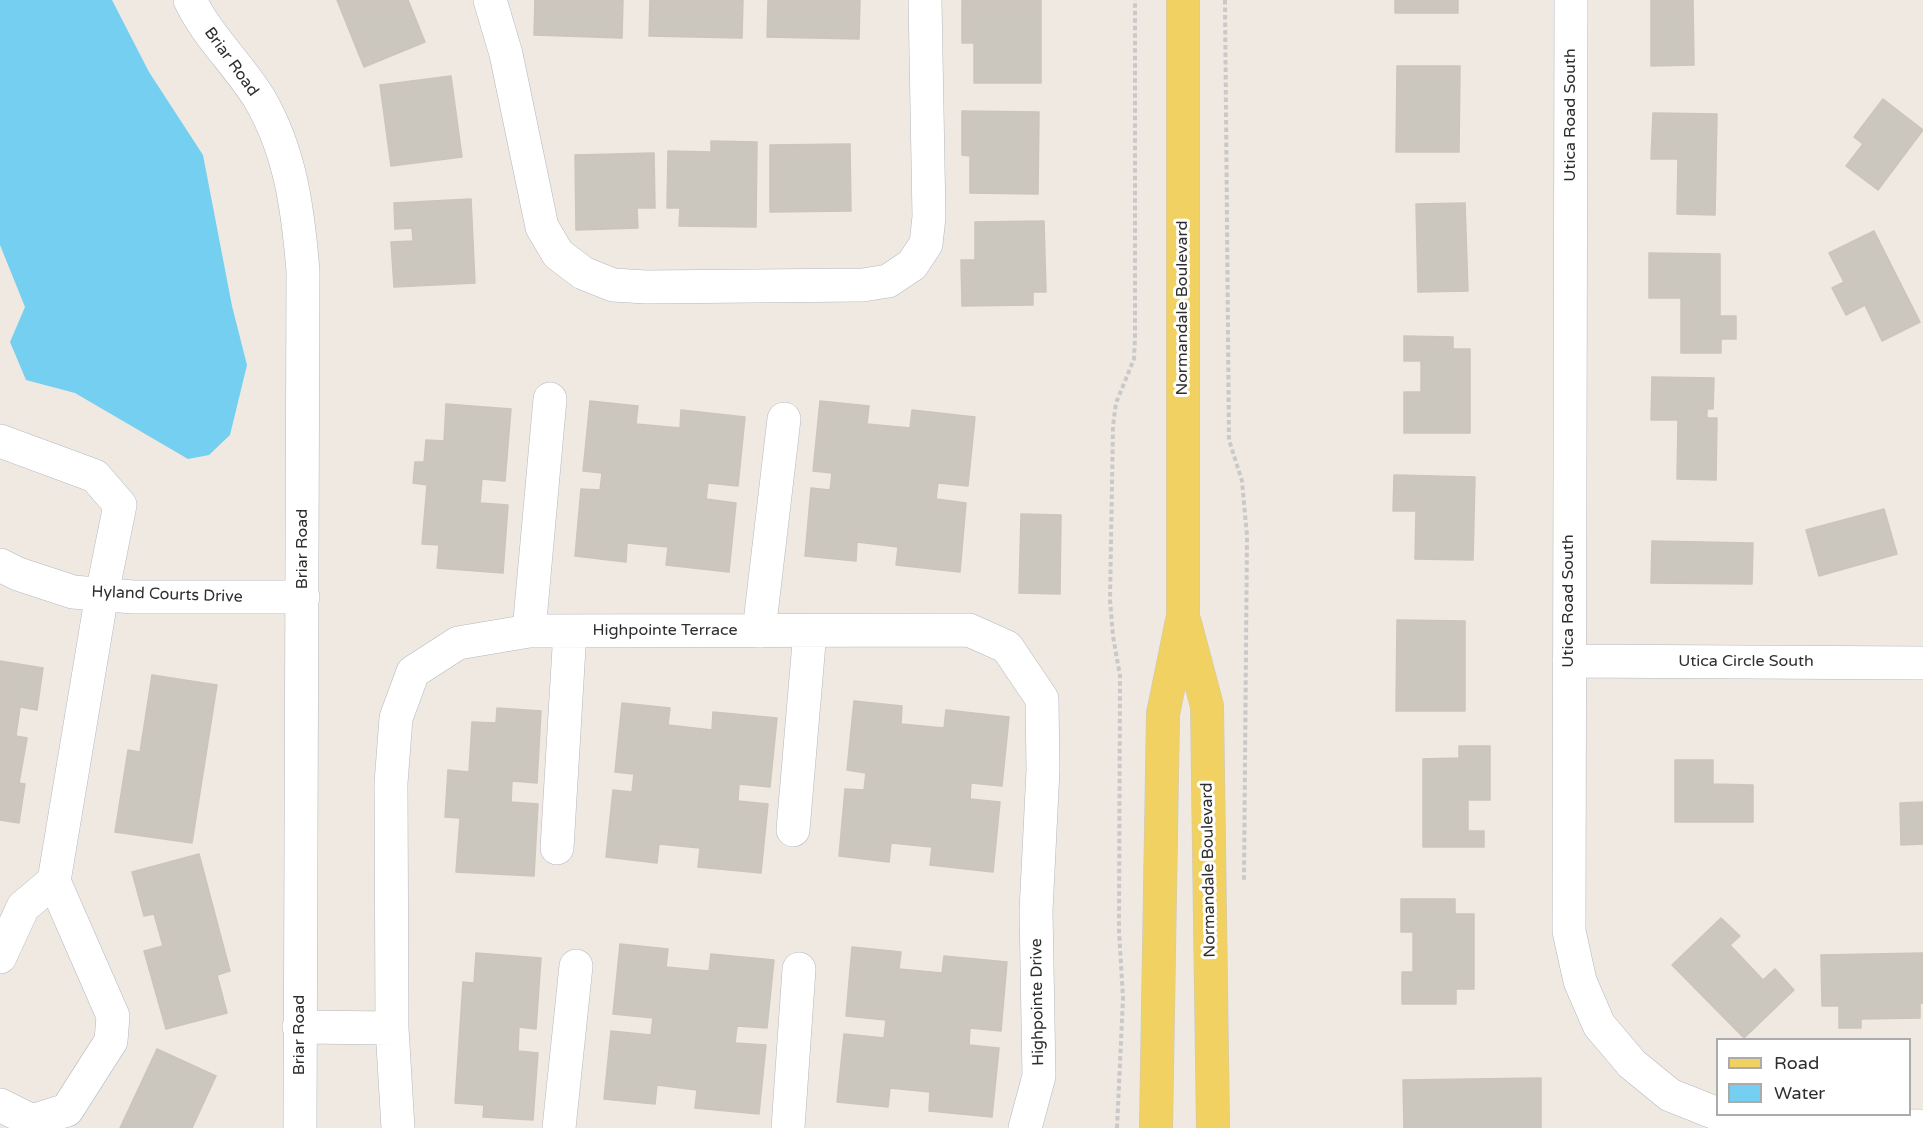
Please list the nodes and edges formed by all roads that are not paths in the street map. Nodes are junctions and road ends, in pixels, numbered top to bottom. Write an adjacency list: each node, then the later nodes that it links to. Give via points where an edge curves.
1 (190, 0): 11 (street, Briar Road, via 199,19 259,100 284,154 298,211 303,272)
2 (490, 0): 3 (street, via 506,54 542,227 558,254 583,273 614,285 646,287 863,285 888,281 912,265 927,244 929,217)
3 (925, 0)
4 (1183, 0): 12 (main road, Normandale Boulevard)
5 (1571, 10): 17 (street, Utica Road South)
6 (550, 399): 13 (street)
7 (784, 419): 15 (street)
8 (0, 441): 10 (street, via 95,476 120,505)
9 (0, 565): 10 (street, Hyland Courts Drive, via 73,591)
10 (102, 594): 11 (street, Hyland Courts Drive); 21 (street)
11 (303, 597): 26 (street, Briar Road)
12 (1183, 616): 37 (main road, Normandale Boulevard, via 1162,714); 38 (main road, Normandale Boulevard, via 1207,706)
13 (529, 632): 14 (street, Highpointe Terrace); 27 (street, Highpointe Terrace, via 458,643 413,672 396,718 392,783)
14 (570, 632): 15 (street, Highpointe Terrace); 20 (street)
15 (759, 632): 16 (street, Highpointe Terrace)
16 (810, 632): 19 (street); 22 (street, Highpointe Terrace, via 969,630 1007,647 1042,699 1043,770)
17 (1569, 661): 18 (street, Utica Circle South); 29 (street, Utica Road South, via 1569,931 1580,981 1599,1025 1632,1064 1670,1095)
18 (1923, 663)
19 (793, 830)
20 (557, 848)
21 (54, 881): 23 (street, via 23,907); 28 (street, via 113,1016 111,1041 67,1110 32,1121)
22 (1036, 910): 36 (street, Highpointe Drive, via 1039,1076)
23 (0, 957)
24 (576, 966): 34 (street)
25 (800, 969): 35 (street)
26 (299, 1027): 27 (street); 32 (street, Briar Road)
27 (392, 1028): 33 (street)
28 (0, 1105)
29 (1716, 1113)
30 (1728, 1116): 31 (street, Utica Road South, via 1766,1124)
31 (1923, 1126)
32 (300, 1128)
33 (398, 1128)
34 (559, 1128)
35 (788, 1128)
36 (1024, 1128)
37 (1156, 1128)
38 (1213, 1128)

